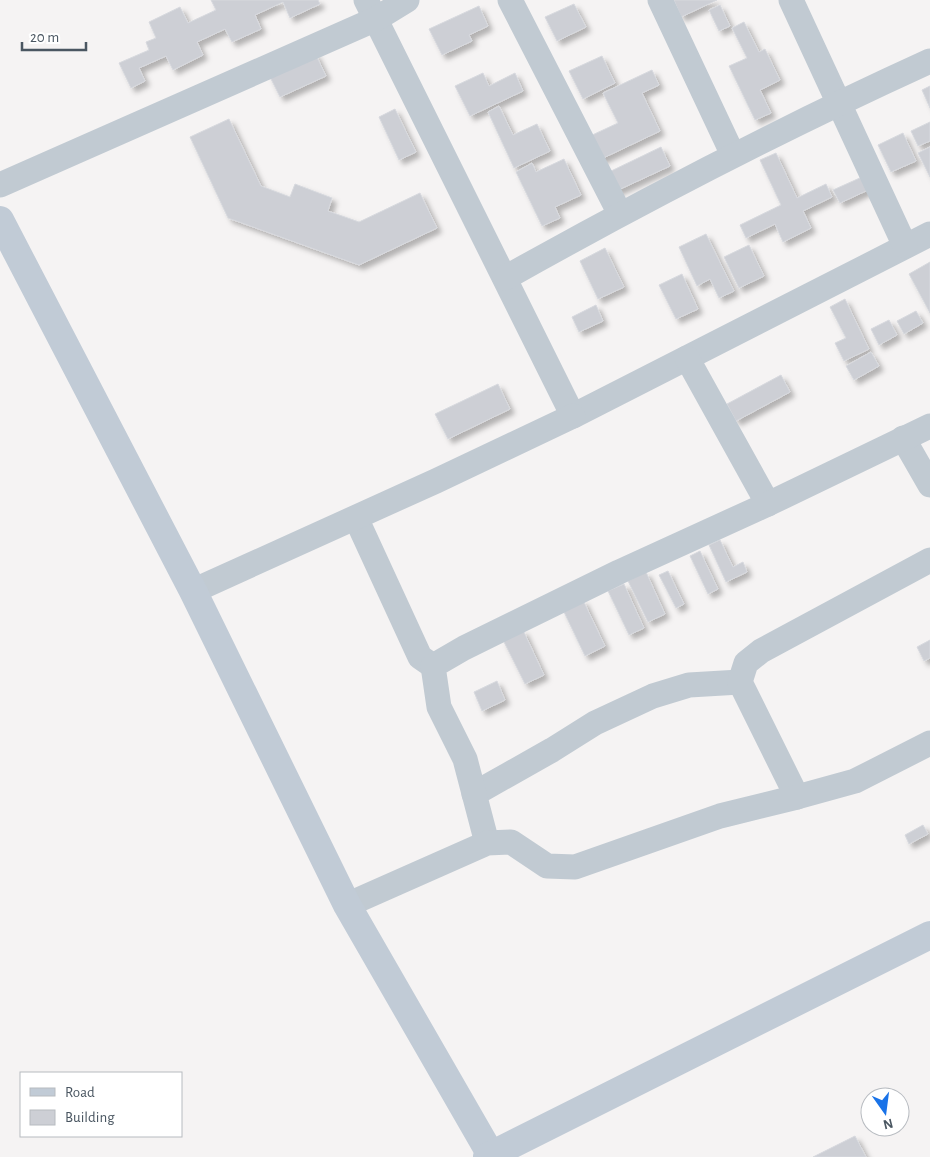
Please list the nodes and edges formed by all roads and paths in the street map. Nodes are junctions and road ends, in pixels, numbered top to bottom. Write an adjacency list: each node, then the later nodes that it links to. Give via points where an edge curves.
1 (407, 0): 5 (street)
2 (510, 0): 10 (street)
3 (660, 0): 8 (street)
4 (791, 0): 7 (street)
5 (371, 10): 9 (street); 14 (street)
6 (930, 61): 7 (street)
7 (839, 102): 8 (street); 13 (street)
8 (733, 155): 10 (street)
9 (0, 185)
10 (620, 214): 14 (street)
11 (0, 220): 23 (street)
12 (930, 234): 13 (street)
13 (905, 246): 15 (street)
14 (505, 278): 16 (street)
15 (687, 358): 16 (street); 20 (street)
16 (573, 416): 21 (street)
17 (930, 426): 18 (street)
18 (904, 438): 19 (street); 20 (street)
19 (930, 486)
20 (768, 504): 24 (street, via 619,572)
21 (356, 518): 23 (street); 24 (street, via 420,657)
22 (930, 560): 25 (street, via 761,651 746,663)
23 (194, 591): 30 (street)
24 (433, 666): 27 (street, via 439,707 465,759)
25 (740, 682): 27 (street, via 689,685 653,696 595,723); 28 (street)
26 (930, 743): 28 (street, via 855,781)
27 (474, 794): 29 (street)
28 (797, 797): 29 (street, via 720,816 575,867 547,866 511,842)
29 (487, 843): 30 (street)
30 (347, 905): 32 (street)
31 (930, 935): 32 (street)
32 (490, 1156)

